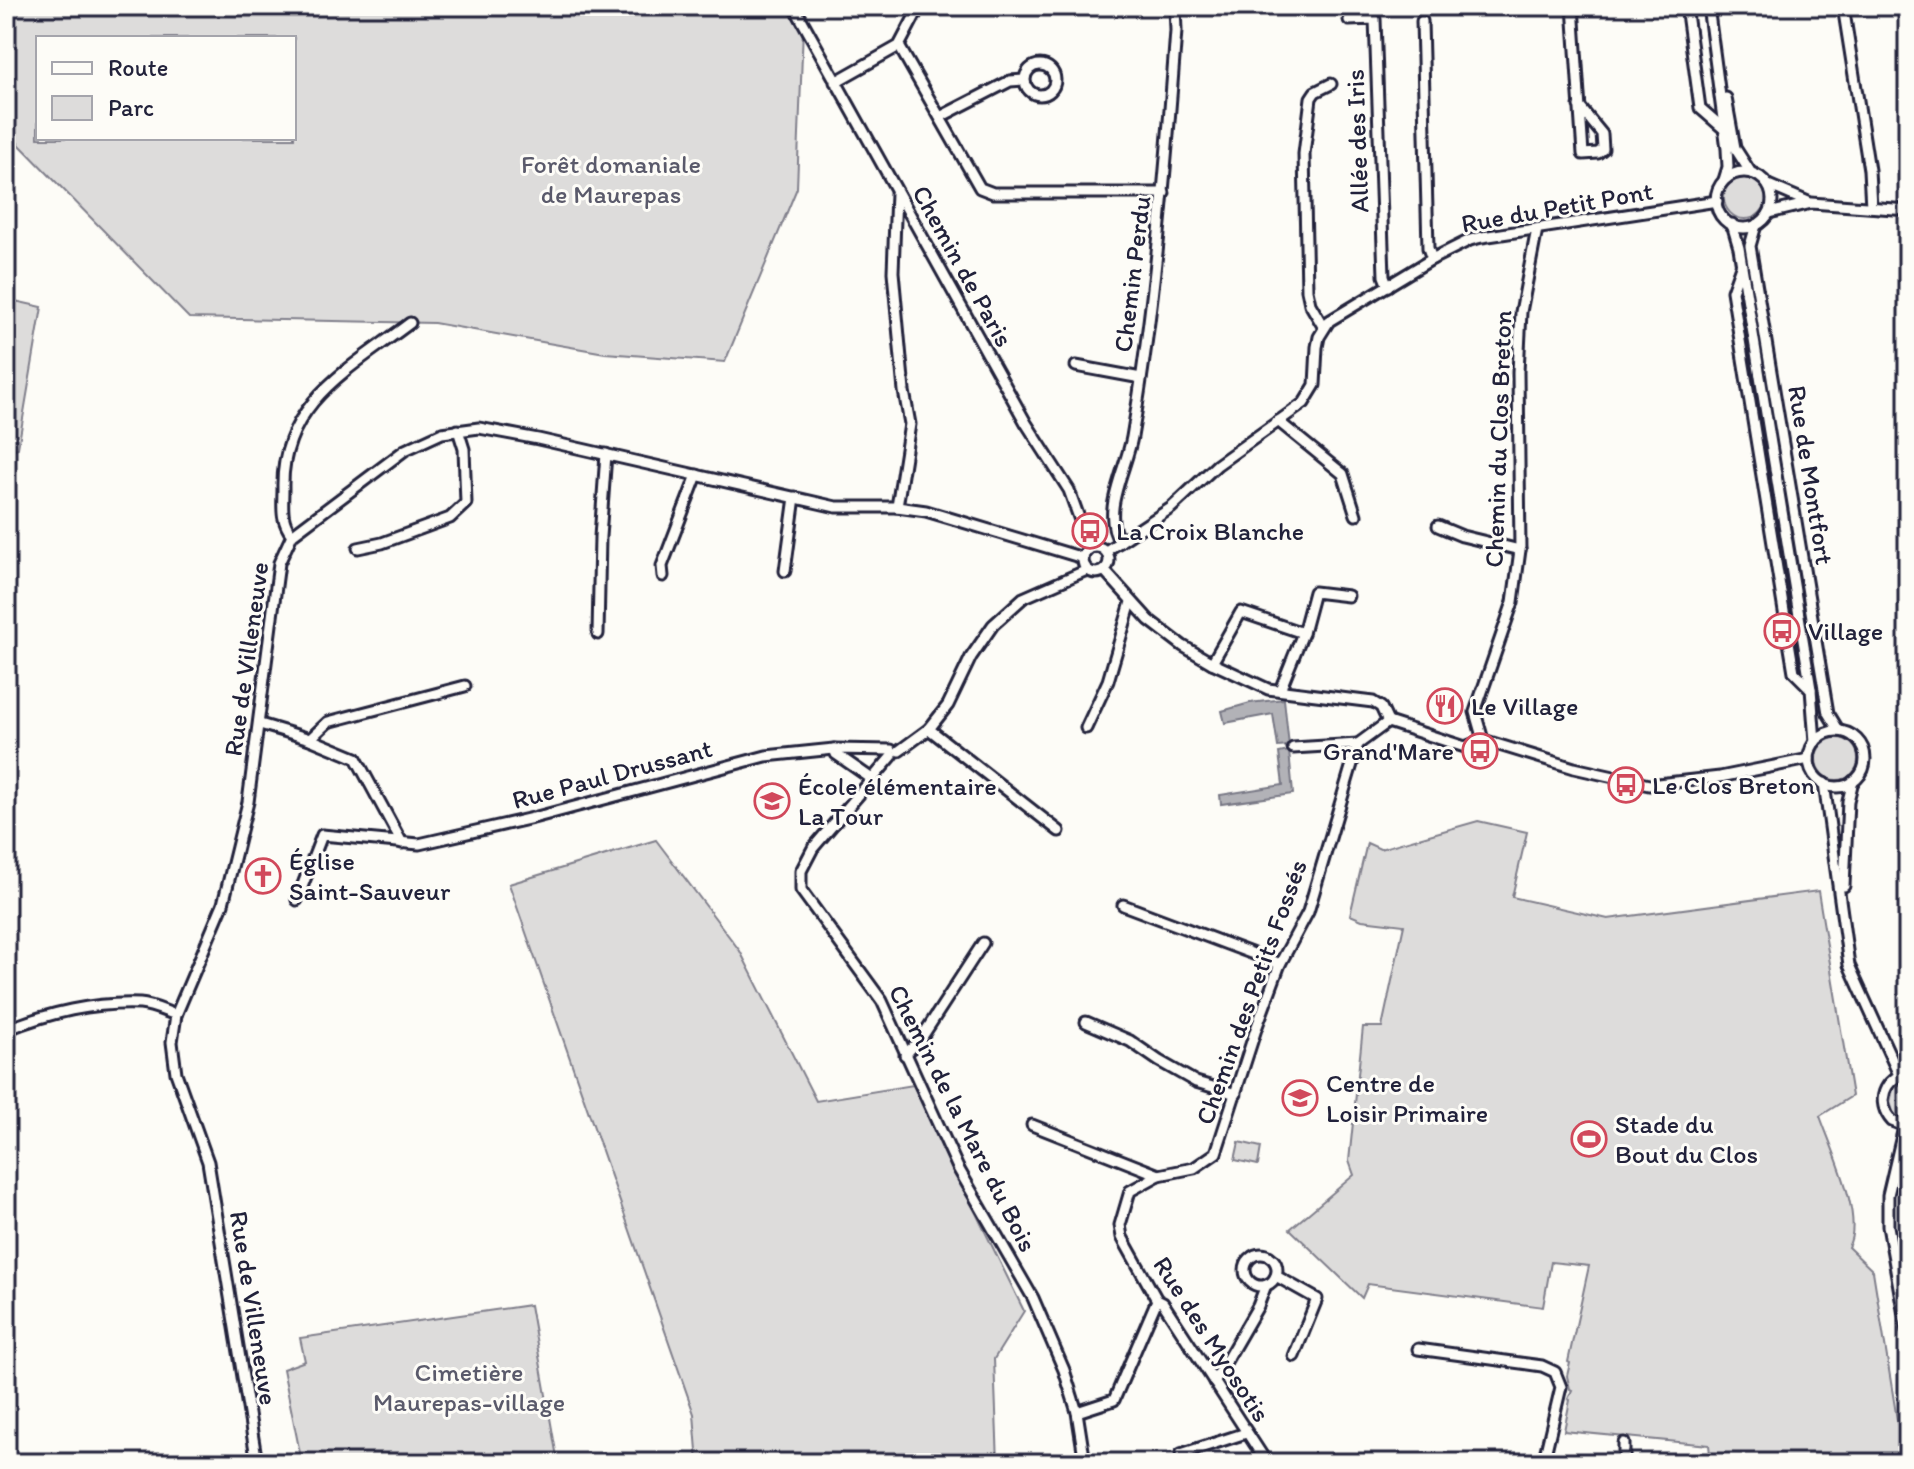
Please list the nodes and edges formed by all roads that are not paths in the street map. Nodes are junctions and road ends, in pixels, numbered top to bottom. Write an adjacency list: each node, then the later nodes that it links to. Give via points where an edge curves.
1 (794, 6): 12 (street, Chemin de Paris)
2 (920, 6): 10 (street)
3 (1175, 6): 21 (street, Chemin Perdu)
4 (1573, 6): 14 (street)
5 (1686, 6): 16 (street, via 1700,108)
6 (1711, 6): 16 (street); 17 (street, via 1735,148)
7 (1843, 6): 24 (street)
8 (1349, 20): 31 (street, Allée des Iris, via 1375,19)
9 (1422, 21): 30 (street)
10 (899, 46): 12 (street); 15 (street)
11 (1024, 80): 15 (street, via 1010,81)
12 (835, 82): 20 (street, Chemin de Paris)
13 (1331, 84): 33 (street, via 1311,98 1304,154 1307,290)
14 (1579, 106): 14 (street, via 1583,154 1598,153 1603,149 1602,134)
15 (940, 117): 21 (street, via 980,188 993,193)
16 (1723, 128): 18 (street, via 1728,167)
17 (1751, 173): 18 (street); 19 (street)
18 (1724, 180): 22 (street)
19 (1768, 185): 23 (street); 26 (street)
20 (896, 193): 41 (street, via 893,272 910,424); 47 (street, Chemin de Paris, via 1069,490)
21 (1164, 193): 35 (street, Chemin Perdu)
22 (1717, 201): 27 (street); 29 (street, Rue du Petit Pont)
23 (1811, 203): 24 (street); 26 (street)
24 (1871, 207): 25 (street)
25 (1908, 210)
26 (1769, 213): 28 (street)
27 (1732, 224): 28 (street); 69 (street, Rue de Montfort, via 1742,263 1732,291 1794,672 1811,689)
28 (1756, 225): 66 (street, Rue de Montfort, via 1750,246 1828,713)
29 (1537, 229): 30 (street, Rue du Petit Pont, via 1470,240); 48 (street, Chemin du Clos Breton, via 1520,327)
30 (1432, 259): 31 (street, Rue du Petit Pont)
31 (1388, 286): 33 (street, Rue du Petit Pont)
32 (410, 323): 44 (street, via 322,390 301,415 283,477 284,525)
33 (1324, 328): 36 (street, via 1315,385 1304,403)
34 (1076, 366): 35 (street)
35 (1141, 378): 45 (street, Chemin Perdu, via 1112,518)
36 (1278, 421): 42 (street, via 1343,474); 45 (street, via 1217,465 1171,508)
37 (458, 430): 38 (street, Rue de Villeneuve, via 479,428); 44 (street, Rue de Villeneuve, via 405,450); 46 (street, via 466,503 450,518)
38 (606, 454): 39 (street, Rue de Villeneuve); 58 (street)
39 (697, 475): 40 (street, Rue de Villeneuve); 54 (street, via 662,566)
40 (795, 497): 41 (street, Rue de Villeneuve, via 836,507); 53 (street)
41 (897, 507): 50 (street, Rue de Villeneuve)
42 (1356, 515)
43 (1438, 526): 48 (street)
44 (292, 535): 63 (street, Rue de Villeneuve, via 274,592)
45 (1120, 542): 49 (street)
46 (358, 548)
47 (1090, 548): 49 (street); 50 (street)
48 (1520, 550): 68 (street, Chemin du Clos Breton, via 1513,602 1475,712)
49 (1106, 551): 52 (street, via 1109,563)
50 (1083, 558): 51 (street)
51 (1087, 570): 52 (street); 65 (street, via 1023,598 993,625)
52 (1104, 570): 56 (street)
53 (785, 571)
54 (663, 576)
55 (1348, 596): 57 (street, via 1314,592)
56 (1131, 602): 59 (street, via 1172,638); 64 (street, via 1108,681)
57 (1303, 633): 59 (street, via 1241,612); 61 (street)
58 (598, 634)
59 (1212, 663): 61 (street)
60 (465, 686): 67 (street, via 328,722)
61 (1280, 690): 62 (street, via 1373,702)
62 (1388, 722): 68 (street, via 1465,747); 70 (street)
63 (260, 724): 67 (street); 85 (street, Rue de Villeneuve, via 226,894)
64 (1086, 728)
65 (929, 729): 73 (street); 78 (street)
66 (1839, 731): 69 (street); 76 (street, via 1854,737 1863,751 1863,768)
67 (310, 739): 79 (street, via 356,758)
68 (1483, 740): 74 (street, via 1649,785)
69 (1815, 742): 74 (street)
70 (1358, 744): 71 (street); 84 (street, Chemin des Petits Fossés, via 1308,912)
71 (1293, 748)
72 (834, 749): 73 (street, Rue Paul Drussant); 75 (street); 79 (street, Rue Paul Drussant, via 766,756 533,818 419,844)
73 (894, 752): 75 (street)
74 (1809, 759): 77 (street, via 1813,773)
75 (872, 779): 88 (street, Chemin de la Mare du Bois, via 813,848 801,871 801,890 882,1001)
76 (1853, 781): 77 (street, via 1842,786); 82 (street)
77 (1824, 783): 82 (street)
78 (1059, 831)
79 (402, 843): 80 (street, Rue Paul Drussant, via 322,835)
80 (297, 900)
81 (1123, 905): 84 (street)
82 (1842, 913): 89 (street, via 1849,965)
83 (983, 943): 88 (street)
84 (1280, 964): 90 (street, Chemin des Petits Fossés)
85 (176, 1015): 87 (street, via 141,1004 97,1007 41,1016); 106 (street, Rue de Villeneuve, via 176,1073 208,1162)
86 (1086, 1022): 90 (street, via 1130,1041 1196,1082)
87 (6, 1030)
88 (905, 1055): 102 (street, Chemin de la Mare du Bois, via 958,1168 1033,1298)
89 (1903, 1074): 92 (street, via 1887,1086 1883,1102 1887,1115)
90 (1236, 1094): 93 (street, Chemin des Petits Fossés, via 1216,1153 1194,1168)
91 (1032, 1125): 93 (street)
92 (1906, 1127): 98 (street, via 1888,1195 1888,1226)
93 (1159, 1175): 94 (street, Chemin des Petits Fossés, via 1130,1191 1120,1225)
94 (1122, 1237): 97 (street, Rue des Myosotis)
95 (1276, 1276): 96 (street); 96 (street, via 1270,1257 1250,1258 1247,1278); 100 (street, via 1317,1299)
96 (1266, 1285): 101 (street)
97 (1157, 1300): 101 (street, Rue des Myosotis); 102 (street, via 1114,1400)
98 (1908, 1337)
99 (1418, 1349): 109 (street, via 1555,1372 1561,1387)
100 (1294, 1356)
101 (1214, 1382): 103 (street, Rue des Myosotis)
102 (1077, 1412): 107 (street, Chemin de la Mare du Bois)
103 (1246, 1433): 105 (street); 108 (street, Rue des Myosotis)
104 (1624, 1443): 110 (street)
105 (1181, 1454)
106 (257, 1463)
107 (1085, 1463)
108 (1267, 1463)
109 (1543, 1463)
110 (1624, 1463)

